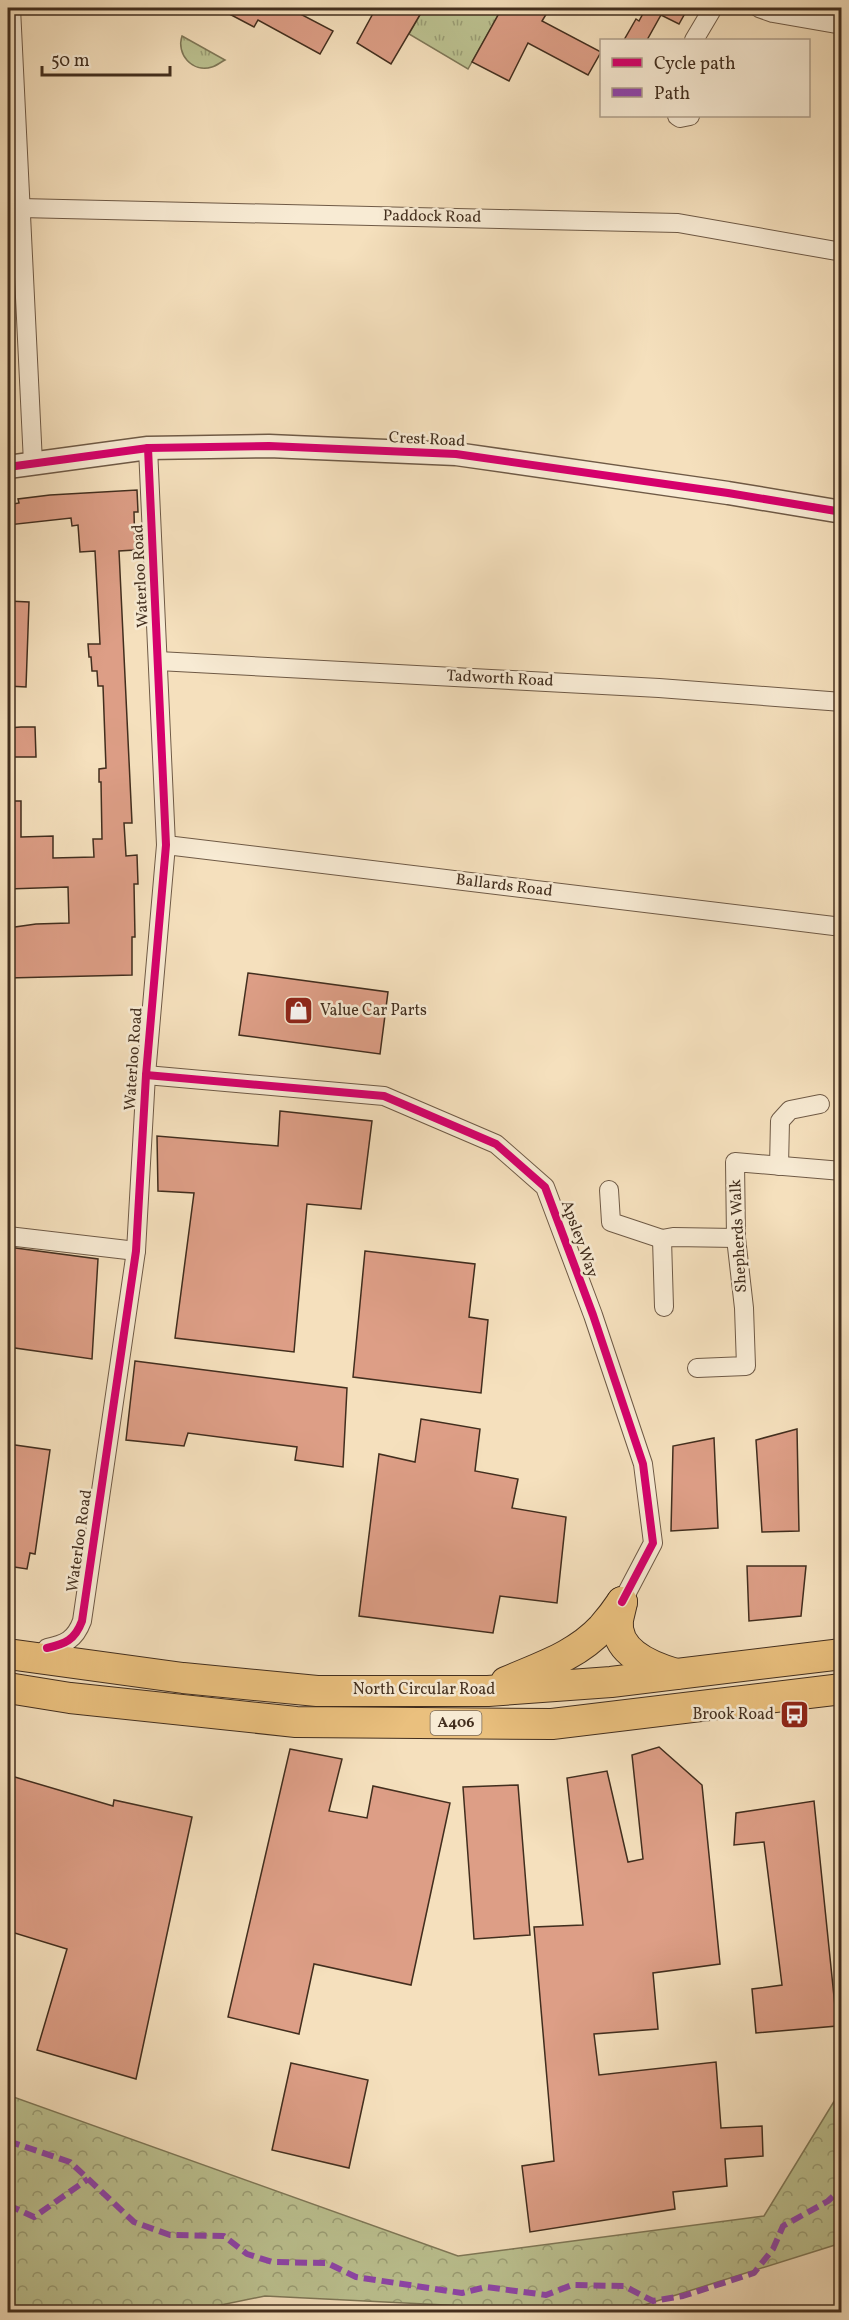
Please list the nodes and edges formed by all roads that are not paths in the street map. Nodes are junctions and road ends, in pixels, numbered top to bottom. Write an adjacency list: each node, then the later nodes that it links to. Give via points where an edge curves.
1 (11, 8): 6 (street)
2 (713, 8): 5 (street)
3 (759, 8): 4 (street)
4 (842, 25)
5 (695, 39)
6 (20, 208): 7 (street, Paddock Road, via 678,223); 9 (street)
7 (842, 252)
8 (148, 448): 9 (street, Crest Road); 11 (street, Crest Road, via 269,446 456,454); 12 (street, Waterloo Road)
9 (33, 463): 10 (street, Crest Road)
10 (8, 467)
11 (842, 512)
12 (158, 661): 13 (street, Tadworth Road, via 659,688); 14 (street, Waterloo Road)
13 (842, 702)
14 (166, 845): 15 (street, Ballards Road); 16 (street, Waterloo Road)
15 (842, 927)
16 (146, 1075): 24 (street, Waterloo Road); 27 (street, Apsley Way, via 384,1096 496,1144 545,1187 643,1464 653,1543)
17 (820, 1104): 18 (street, via 790,1110 780,1121)
18 (779, 1166): 19 (street, Shepherds Walk); 22 (street, Shepherds Walk, via 735,1162)
19 (842, 1171)
20 (609, 1190): 23 (street, via 611,1222)
21 (8, 1236): 24 (street)
22 (736, 1238): 23 (street); 26 (street, Shepherds Walk, via 746,1366)
23 (662, 1239): 25 (street)
24 (136, 1251): 29 (street, Waterloo Road, via 82,1621 77,1634 66,1644)
25 (664, 1307)
26 (697, 1368)
27 (622, 1602): 33 (highway, via 617,1622 626,1645 644,1662); 36 (highway, via 585,1643 560,1659)
28 (8, 1638): 29 (highway, A406)
29 (47, 1648): 32 (highway, A406)
30 (8, 1654): 32 (highway, North Circular Road / A406)
31 (842, 1654): 33 (highway, North Circular Road / A406)
32 (132, 1671): 36 (highway, North Circular Road / A406, via 317,1691)
33 (680, 1675): 36 (highway, North Circular Road / A406)
34 (8, 1688): 37 (highway, North Circular Road / A406)
35 (842, 1689): 37 (highway, North Circular Road / A406, via 552,1724 296,1722)
36 (488, 1691)
37 (70, 1698): 38 (highway, A406)
38 (8, 1700)

